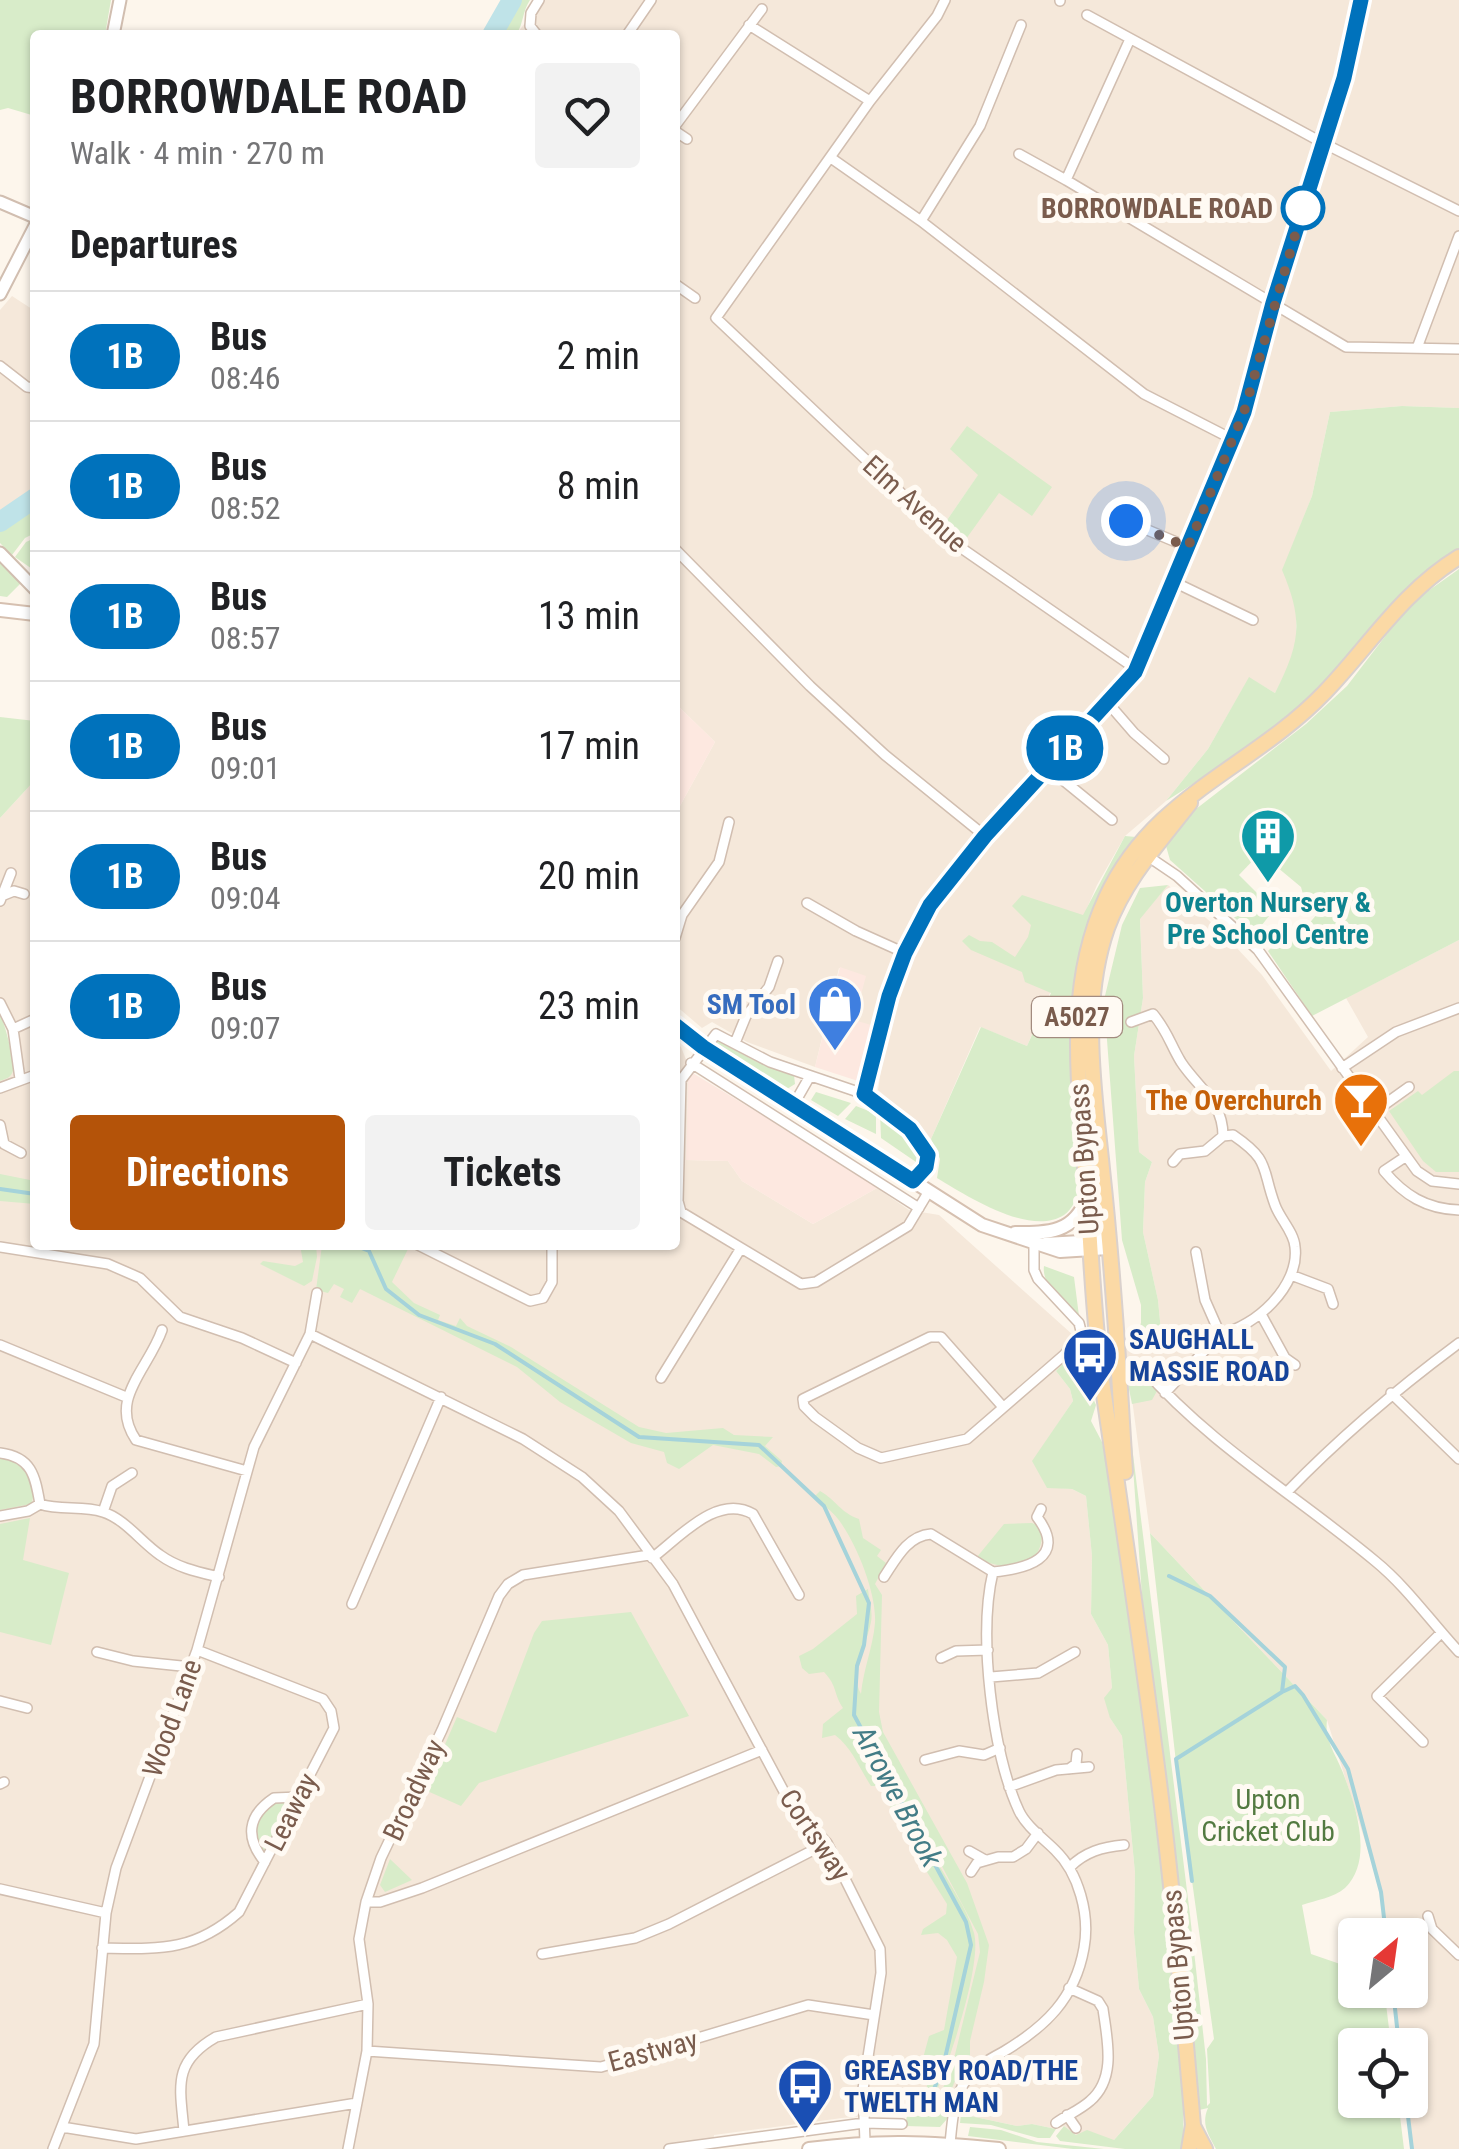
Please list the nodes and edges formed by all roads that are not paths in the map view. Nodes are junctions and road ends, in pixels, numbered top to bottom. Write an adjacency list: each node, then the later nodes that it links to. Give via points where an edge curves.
1 (120, 0): 10 (street)
2 (540, 0): 11 (street, via 530,19)
3 (651, 0): 12 (street)
4 (945, 0): 14 (street)
5 (1361, 0): 18 (street)
6 (762, 10): 8 (street)
7 (1087, 15): 13 (street)
8 (749, 25): 14 (street); 15 (street)
9 (1021, 26): 25 (street, via 980,126)
10 (114, 30)
11 (533, 30)
12 (630, 30)
13 (1130, 40): 18 (street); 21 (street)
14 (870, 101): 20 (street)
15 (680, 122)
16 (680, 133): 17 (street)
17 (687, 139)
18 (1323, 142): 23 (street); 31 (street)
19 (1019, 154): 21 (street)
20 (831, 158): 25 (street); 47 (street, Elm Avenue, via 716,318 954,544)
21 (1066, 180): 31 (street)
22 (0, 202): 24 (street)
23 (1459, 211)
24 (30, 215)
25 (921, 221): 36 (street, via 1144,394)
26 (30, 236): 29 (street)
27 (1459, 236): 32 (street)
28 (680, 288): 30 (street)
29 (0, 294)
30 (695, 298)
31 (1273, 303): 32 (street, via 1346,347); 36 (street)
32 (1417, 348): 33 (street)
33 (1459, 349)
34 (0, 366): 35 (street)
35 (30, 387)
36 (1232, 440): 38 (street)
37 (1126, 521): 38 (street)
38 (1188, 547): 42 (street)
39 (0, 553): 43 (street)
40 (680, 555): 53 (street, via 810,686)
41 (1459, 556): 54 (main road, Upton Bypass / A5027, via 1400,603 1290,725 1173,808)
42 (1174, 582): 46 (street); 47 (street)
43 (30, 584)
44 (0, 610): 45 (main road)
45 (30, 613)
46 (1253, 620)
47 (1136, 669): 48 (street)
48 (1108, 703): 49 (street); 50 (street)
49 (1164, 759)
50 (1048, 768): 51 (street); 53 (street)
51 (1112, 820)
52 (729, 822): 59 (street, via 719,862)
53 (985, 836): 60 (street, via 930,905)
54 (1141, 852): 71 (street, via 1258,950); 89 (main road, Upton Bypass / A5027, via 1105,898 1079,989); 95 (main road, Upton Bypass / A5027, via 1098,962 1091,1038)
55 (11, 874): 57 (street)
56 (24, 894): 57 (street, via 14,891)
57 (1, 899)
58 (807, 903): 60 (street)
59 (680, 926)
60 (905, 953): 77 (street)
61 (778, 961): 68 (street)
62 (0, 1003): 66 (street)
63 (1459, 1008): 71 (street, via 1396,1032)
64 (30, 1021): 66 (street)
65 (1131, 1022): 81 (street, via 1153,1014 1168,1032 1184,1066 1219,1107)
66 (14, 1028): 74 (street)
67 (680, 1028): 69 (main road)
68 (734, 1044): 69 (street, via 716,1034); 72 (street)
69 (703, 1047): 70 (street); 78 (main road)
70 (691, 1063): 82 (street, via 681,1080); 91 (street)
71 (1342, 1068): 79 (street)
72 (810, 1076): 77 (street); 78 (street)
73 (30, 1077): 74 (street)
74 (20, 1080): 76 (street)
75 (1409, 1087): 79 (street)
76 (0, 1088)
77 (864, 1094): 86 (street, via 926,1148 926,1167)
78 (794, 1104): 86 (main road)
79 (1374, 1112): 84 (street)
80 (0, 1125): 83 (street, via 4,1144)
81 (1224, 1136): 85 (street); 101 (street, via 1242,1140 1267,1168 1296,1249)
82 (680, 1143)
83 (21, 1153)
84 (1405, 1158): 87 (street, via 1432,1181); 92 (street, via 1384,1170 1400,1190)
85 (1172, 1162)
86 (913, 1181): 88 (main road)
87 (1459, 1184)
88 (929, 1191): 91 (street); 93 (main road)
89 (1087, 1198): 93 (main road, via 1062,1229); 95 (main road, Upton Bypass / A5027)
90 (680, 1208): 97 (street)
91 (919, 1208): 97 (street, via 908,1226 806,1285)
92 (1459, 1210)
93 (1002, 1233): 94 (main road)
94 (1035, 1244): 95 (main road); 118 (street, via 1034,1270 1081,1327 1080,1340)
95 (1099, 1244): 178 (main road, Upton Bypass / A5027)
96 (0, 1247): 110 (street, via 124,1270 180,1317)
97 (741, 1248): 113 (street)
98 (428, 1250): 99 (street, via 530,1300 542,1298 552,1282)
99 (552, 1250)
100 (1196, 1252): 107 (street, via 1204,1300)
101 (1292, 1276): 103 (street, via 1328,1290); 104 (street)
102 (316, 1294): 106 (street, Wood Lane)
103 (1333, 1304)
104 (1262, 1316): 107 (street); 111 (street, via 1285,1358)
105 (162, 1330): 116 (street)
106 (310, 1334): 110 (street, Wood Lane); 117 (street, Cortsway)
107 (1220, 1334): 114 (street)
108 (1459, 1343): 115 (street)
109 (0, 1345): 116 (street)
110 (296, 1364): 121 (street, Wood Lane)
111 (1296, 1365)
112 (1143, 1368): 114 (street)
113 (661, 1378)
114 (1165, 1393): 123 (street)
115 (1392, 1393): 120 (street); 123 (street)
116 (126, 1397): 121 (street, via 125,1420 136,1440)
117 (441, 1397): 128 (street, Cortsway, via 582,1476 619,1511); 133 (street)
118 (1004, 1406): 118 (street, via 950,1345 930,1336 803,1399 858,1448 881,1458 967,1439)
119 (0, 1453): 124 (street, via 32,1469)
120 (1459, 1460)
121 (246, 1471): 130 (street, Wood Lane)
122 (132, 1473): 126 (street, via 112,1486)
123 (1287, 1492): 134 (street, via 1379,1564)
124 (40, 1504): 126 (street); 127 (street)
125 (1041, 1508): 129 (street, via 1046,1544 1038,1560 1032,1567)
126 (103, 1512): 130 (street, via 182,1568)
127 (0, 1516)
128 (650, 1557): 132 (street, via 721,1508 739,1507 752,1514); 147 (street, Cortsway, via 681,1598); 163 (street, Broadway, via 523,1575 508,1584)
129 (992, 1572): 131 (street, via 924,1534 909,1542); 136 (street)
130 (219, 1576): 135 (street, Wood Lane)
131 (884, 1577)
132 (799, 1596)
133 (352, 1604)
134 (1441, 1633): 139 (street); 145 (street, via 1377,1696)
135 (196, 1650): 141 (street, Wood Lane); 153 (street, Leaway, via 323,1699 332,1711 334,1728)
136 (988, 1650): 140 (street, via 956,1650); 142 (street)
137 (97, 1652): 141 (street)
138 (1075, 1652): 142 (street, via 1038,1673)
139 (1459, 1652)
140 (941, 1658)
141 (191, 1667): 164 (street, Wood Lane, via 116,1868)
142 (991, 1677): 146 (street)
143 (0, 1700): 144 (street)
144 (26, 1708)
145 (1424, 1742)
146 (1000, 1748): 149 (street); 152 (street)
147 (762, 1750): 155 (street, Cortsway, via 789,1801); 163 (street, via 422,1888)
148 (1076, 1754): 151 (street)
149 (925, 1760)
150 (1088, 1767): 151 (street)
151 (1069, 1769): 152 (street)
152 (1009, 1787): 154 (street, via 1021,1816)
153 (299, 1797): 159 (street, Leaway); 159 (street, via 274,1798 252,1820 250,1837)
154 (1038, 1833): 158 (street, via 1020,1854); 160 (street)
155 (826, 1843): 167 (street, via 635,1938); 171 (street, Cortsway, via 880,1949)
156 (1124, 1845): 160 (street, via 1100,1848)
157 (969, 1851): 158 (street)
158 (988, 1860): 161 (street)
159 (266, 1862): 166 (street, Leaway, via 239,1912 205,1938 172,1948)
160 (1070, 1867): 169 (street, via 1083,1908 1084,1948)
161 (972, 1872)
162 (0, 1889): 164 (street)
163 (366, 1902): 170 (street, Broadway, via 359,1940)
164 (106, 1914): 166 (street, Wood Lane)
165 (1428, 1916): 168 (street)
166 (102, 1948): 179 (street, Wood Lane, via 94,2044)
167 (542, 1954)
168 (1459, 1955)
169 (1070, 1988): 174 (street, via 1103,2009 1108,2064 1098,2093); 183 (street, via 1055,2016 964,2082)
170 (368, 2004): 172 (street, Broadway); 181 (street, via 203,2045 179,2083)
171 (874, 2014): 172 (street, Eastway, via 808,2005 601,2067); 175 (street, Cortsway)
172 (366, 2051): 173 (street, Broadway)
173 (357, 2104): 181 (street); 185 (street, Broadway)
174 (1068, 2116): 176 (street); 180 (street)
175 (864, 2123): 177 (street); 182 (street, Cortsway); 186 (street)
176 (1056, 2123)
177 (902, 2124)
178 (1193, 2125): 189 (main road, Upton Bypass); 190 (main road, Upton Bypass / A5027)
179 (62, 2127): 181 (street, via 136,2139); 184 (street, Wood Lane)
180 (1076, 2128)
181 (184, 2131)
182 (865, 2142): 183 (main road); 187 (main road)
183 (950, 2144): 188 (main road)
184 (54, 2149)
185 (348, 2149)
186 (669, 2149)
187 (808, 2149)
188 (999, 2149)
189 (1188, 2149)
190 (1204, 2149)

